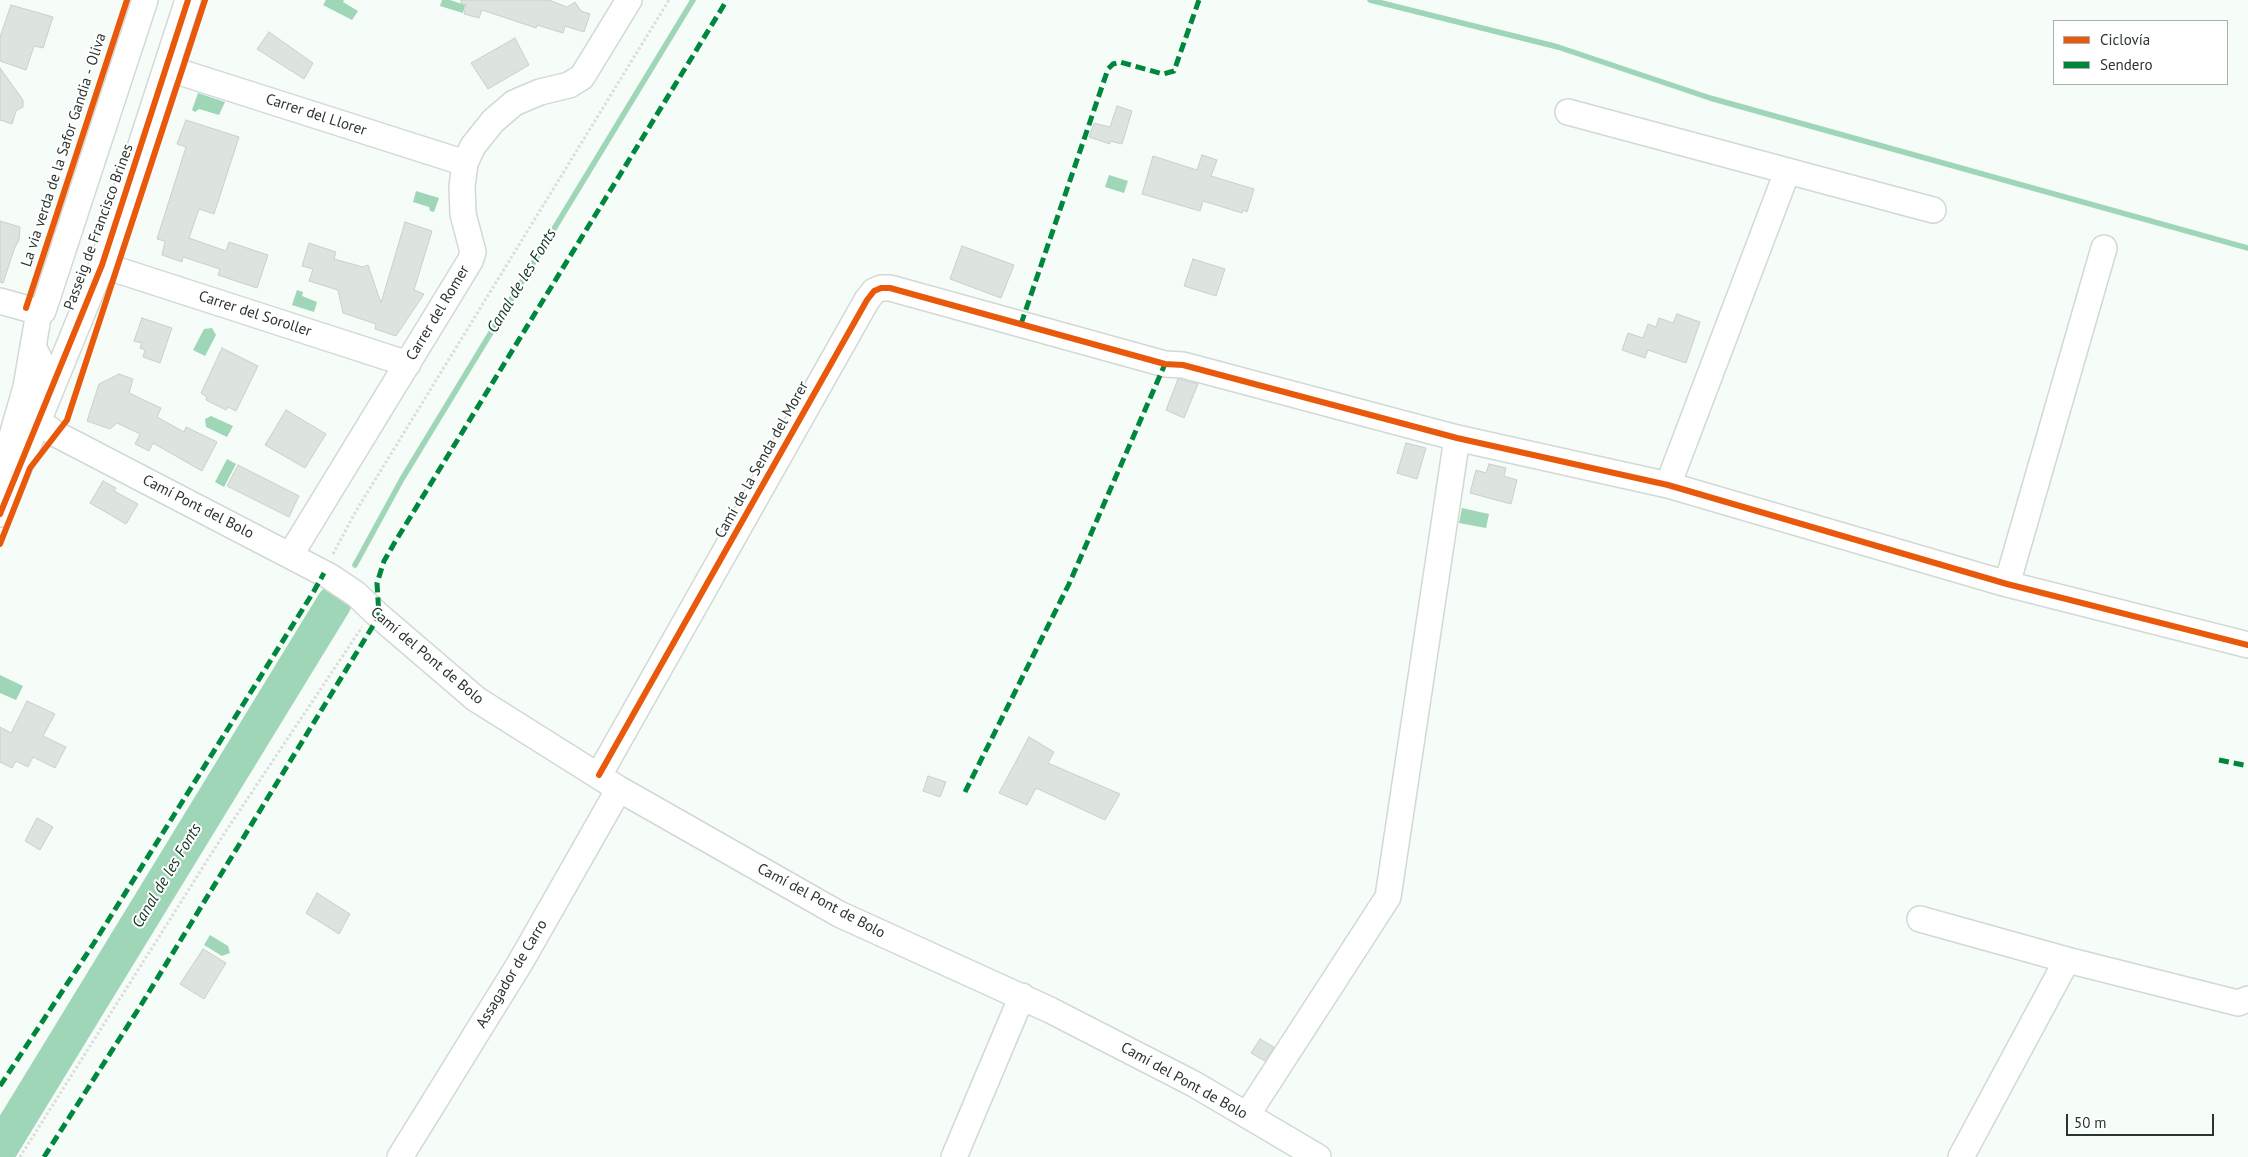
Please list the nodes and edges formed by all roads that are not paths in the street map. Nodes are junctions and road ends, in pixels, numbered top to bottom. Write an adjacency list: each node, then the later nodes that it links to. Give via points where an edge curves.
1 (145, 0): 13 (street, Passeig de Francisco Brines)
2 (188, 0): 4 (street, Passeig de Francisco Brines)
3 (629, 0): 6 (street, Carrer del Romer, via 582,77 569,85 527,96 503,112 481,134)
4 (166, 68): 6 (street, Carrer del Llorer); 10 (street, Passeig de Francisco Brines)
5 (1568, 112): 7 (street)
6 (465, 163): 15 (street, Carrer del Romer, via 463,214 473,252)
7 (1787, 172): 8 (street); 19 (street)
8 (1933, 210)
9 (2104, 248): 22 (street)
10 (102, 265): 12 (street, Passeig de Francisco Brines); 15 (street, Carrer del Soroller)
11 (0, 301): 13 (street)
12 (80, 319): 13 (street); 14 (street, Passeig de Francisco Brines)
13 (38, 325): 14 (street); 16 (street, via 42,365 28,406); 18 (street, Passeig de Francisco Brines, via 26,387)
14 (69, 344): 16 (street, Passeig de Francisco Brines)
15 (408, 364): 21 (street, Carrer del Romer)
16 (39, 422): 20 (street, Passeig de Francisco Brines); 21 (street, Camí Pont del Bolo, via 56,434)
17 (1457, 438): 19 (street, Camí de la Senda del Morer); 25 (street, Camí de la Senda del Morer, via 881,288 874,291); 31 (street, via 1388,897)
18 (0, 478)
19 (1668, 485): 22 (street, Camí de la Senda del Morer)
20 (0, 514)
21 (291, 554): 23 (street, Camí Pont del Bolo)
22 (2007, 584): 24 (street, Camí de la Senda del Morer)
23 (356, 594): 25 (street, Camí del Pont de Bolo, via 476,700)
24 (2248, 645)
25 (599, 775): 26 (street, Camí del Pont de Bolo)
26 (619, 789): 29 (street, Camí del Pont de Bolo, via 840,914); 32 (street, Assagador de Carro, via 520,962)
27 (1920, 919): 28 (street)
28 (2067, 960): 30 (street, via 2238,1003); 35 (street)
29 (1022, 996): 31 (street, Camí del Pont de Bolo, via 1194,1084); 33 (street)
30 (2248, 1000)
31 (1247, 1115): 34 (street, Camí del Pont de Bolo)
32 (400, 1157)
33 (954, 1157)
34 (1318, 1157)
35 (1961, 1157)

